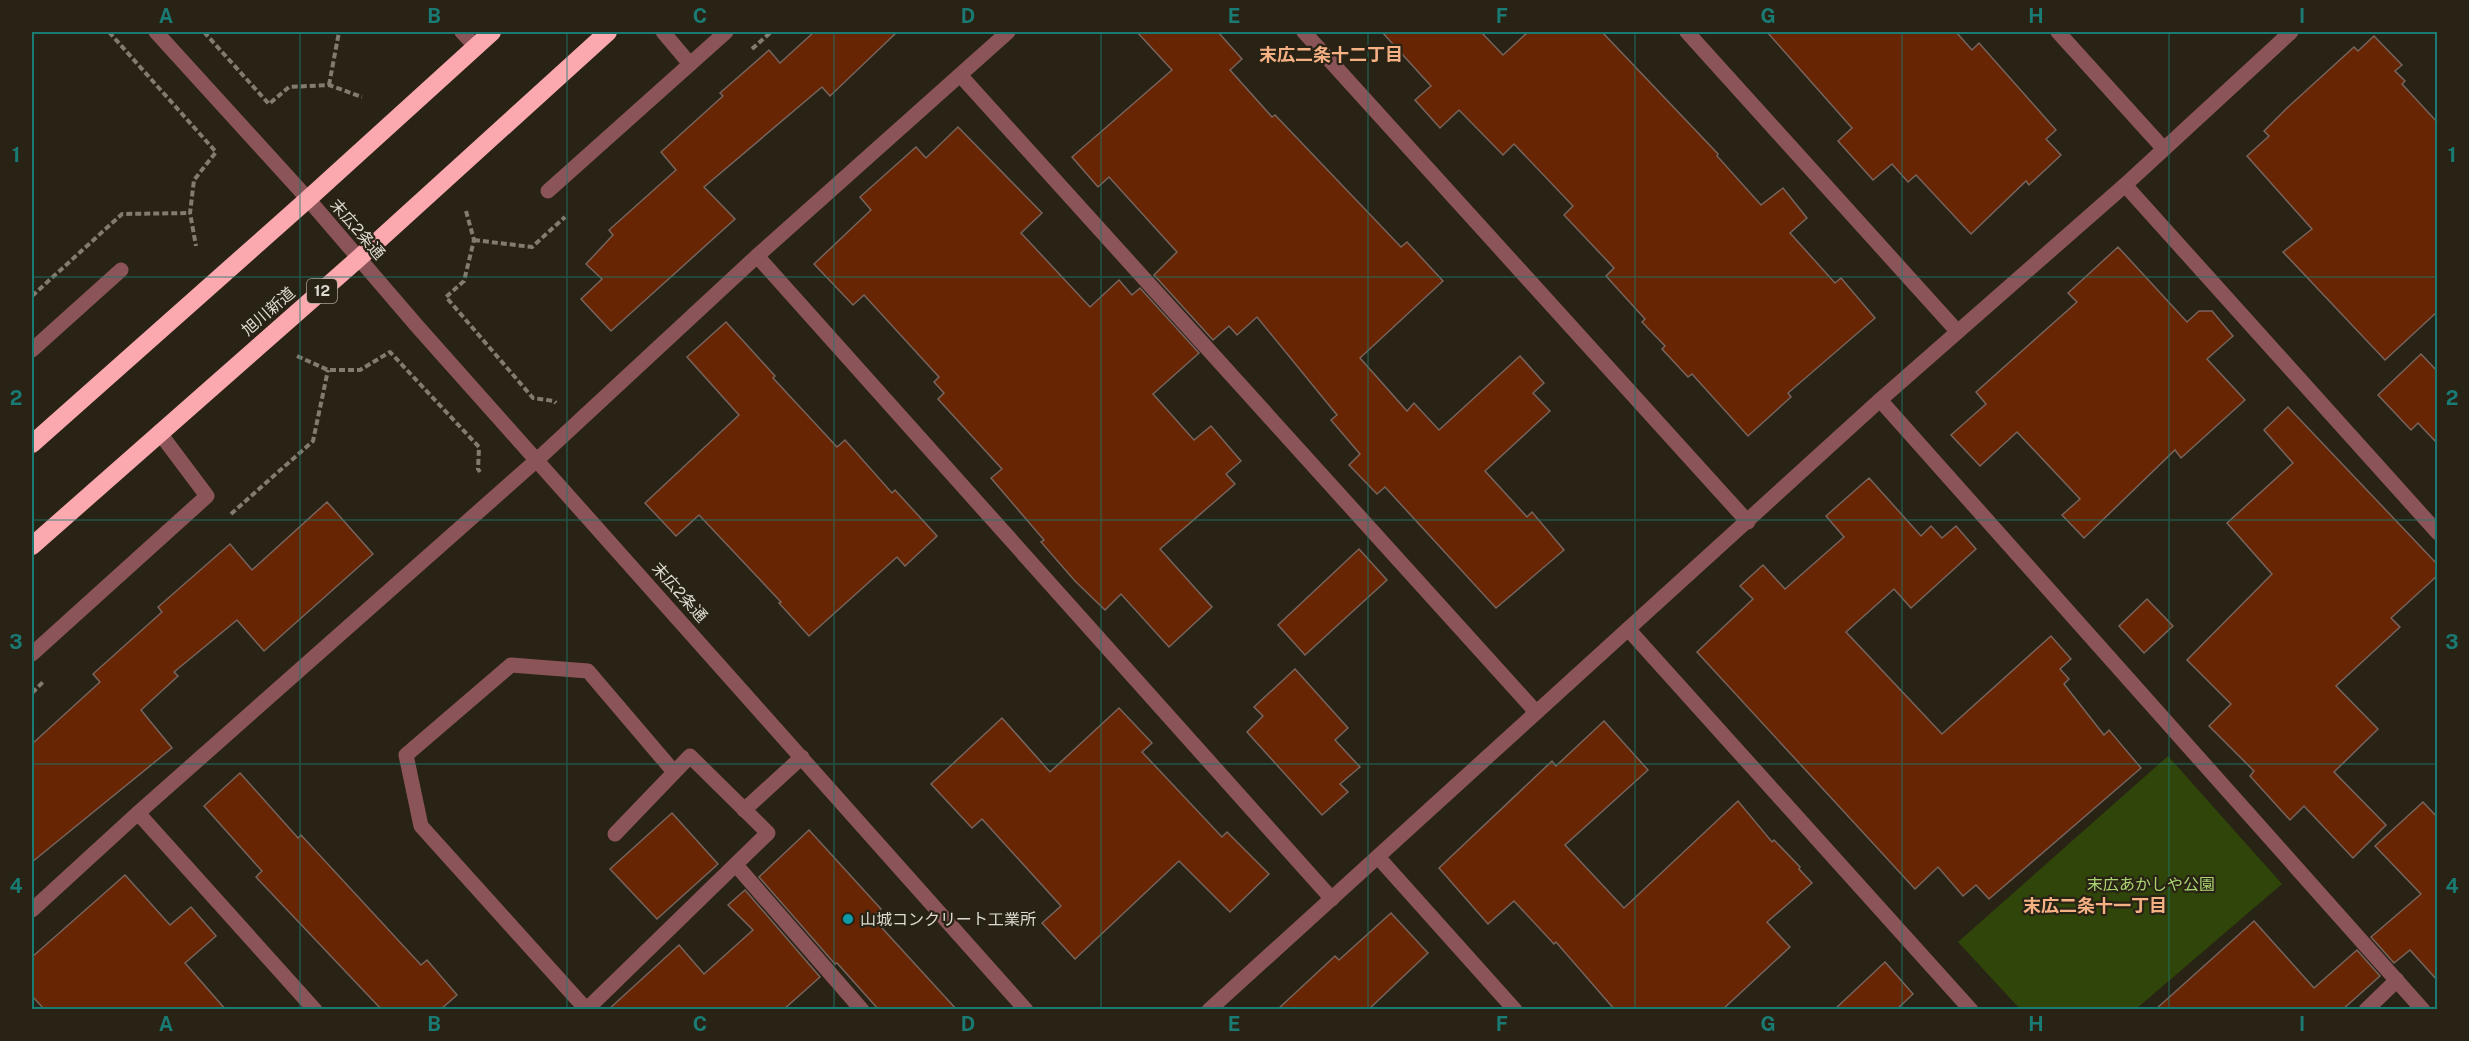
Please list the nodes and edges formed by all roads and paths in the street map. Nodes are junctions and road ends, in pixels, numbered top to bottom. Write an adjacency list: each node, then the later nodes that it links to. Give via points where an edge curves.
1 (109, 32): 25 (path, via 216,152 194,180)
2 (156, 32): 23 (street, 末広2条通)
3 (204, 32): 18 (path, via 269,104 289,87)
4 (339, 32): 18 (path)
5 (462, 32): 15 (street)
6 (492, 32): 15 (highway)
7 (608, 32): 28 (highway, 旭川新道 / 12)
8 (663, 32): 16 (street)
9 (726, 32): 16 (street)
10 (1008, 32): 17 (street)
11 (1304, 32): 40 (street)
12 (1687, 32): 31 (street)
13 (2058, 32): 20 (street)
14 (2291, 32): 20 (street)
15 (475, 46): 23 (highway)
16 (690, 64): 22 (street)
17 (960, 75): 27 (street); 45 (street)
18 (329, 85): 19 (path)
19 (362, 97)
20 (2163, 148): 21 (street)
21 (2125, 185): 31 (street); 41 (street)
22 (548, 191)
23 (308, 199): 28 (street, 末広2条通); 37 (highway)
24 (466, 211): 35 (path, via 474,240 464,280 446,297 533,398 554,401)
25 (190, 213): 26 (path); 30 (path, via 122,214)
26 (196, 246)
27 (757, 256): 35 (street); 53 (street)
28 (359, 258): 36 (highway, 旭川新道 / 12); 38 (street, 末広2条通)
29 (121, 270): 32 (street)
30 (32, 296)
31 (1957, 331): 34 (street)
32 (32, 350)
33 (297, 356): 39 (path, via 328,370 360,370 390,352 479,447 478,469)
34 (1880, 400): 40 (street); 55 (street)
35 (573, 426): 38 (street)
36 (159, 432): 42 (highway, 旭川新道 / 12); 44 (street, via 207,495)
37 (32, 444)
38 (538, 459): 39 (street); 46 (street, 末広2条通)
39 (499, 494): 49 (street)
40 (1748, 522): 43 (street)
41 (2438, 533)
42 (32, 546)
43 (1628, 629): 45 (street); 62 (street)
44 (32, 654)
45 (1536, 712): 51 (street)
46 (802, 757): 48 (street); 59 (street, 末広2条通)
47 (674, 772): 48 (street, via 690,756); 50 (street); 56 (street, via 588,671 511,665 406,755 421,826)
48 (744, 810): 52 (street, via 768,833)
49 (138, 813): 54 (street); 57 (street)
50 (615, 834)
51 (1378, 857): 53 (street); 61 (street)
52 (736, 865): 56 (street); 58 (street)
53 (1332, 899): 60 (street)
54 (32, 910)
55 (2397, 980): 63 (street); 64 (street)
56 (586, 1009)
57 (315, 1010)
58 (862, 1010)
59 (1026, 1010)
60 (1209, 1010)
61 (1515, 1010)
62 (1971, 1010)
63 (2366, 1010)
64 (2423, 1010)

